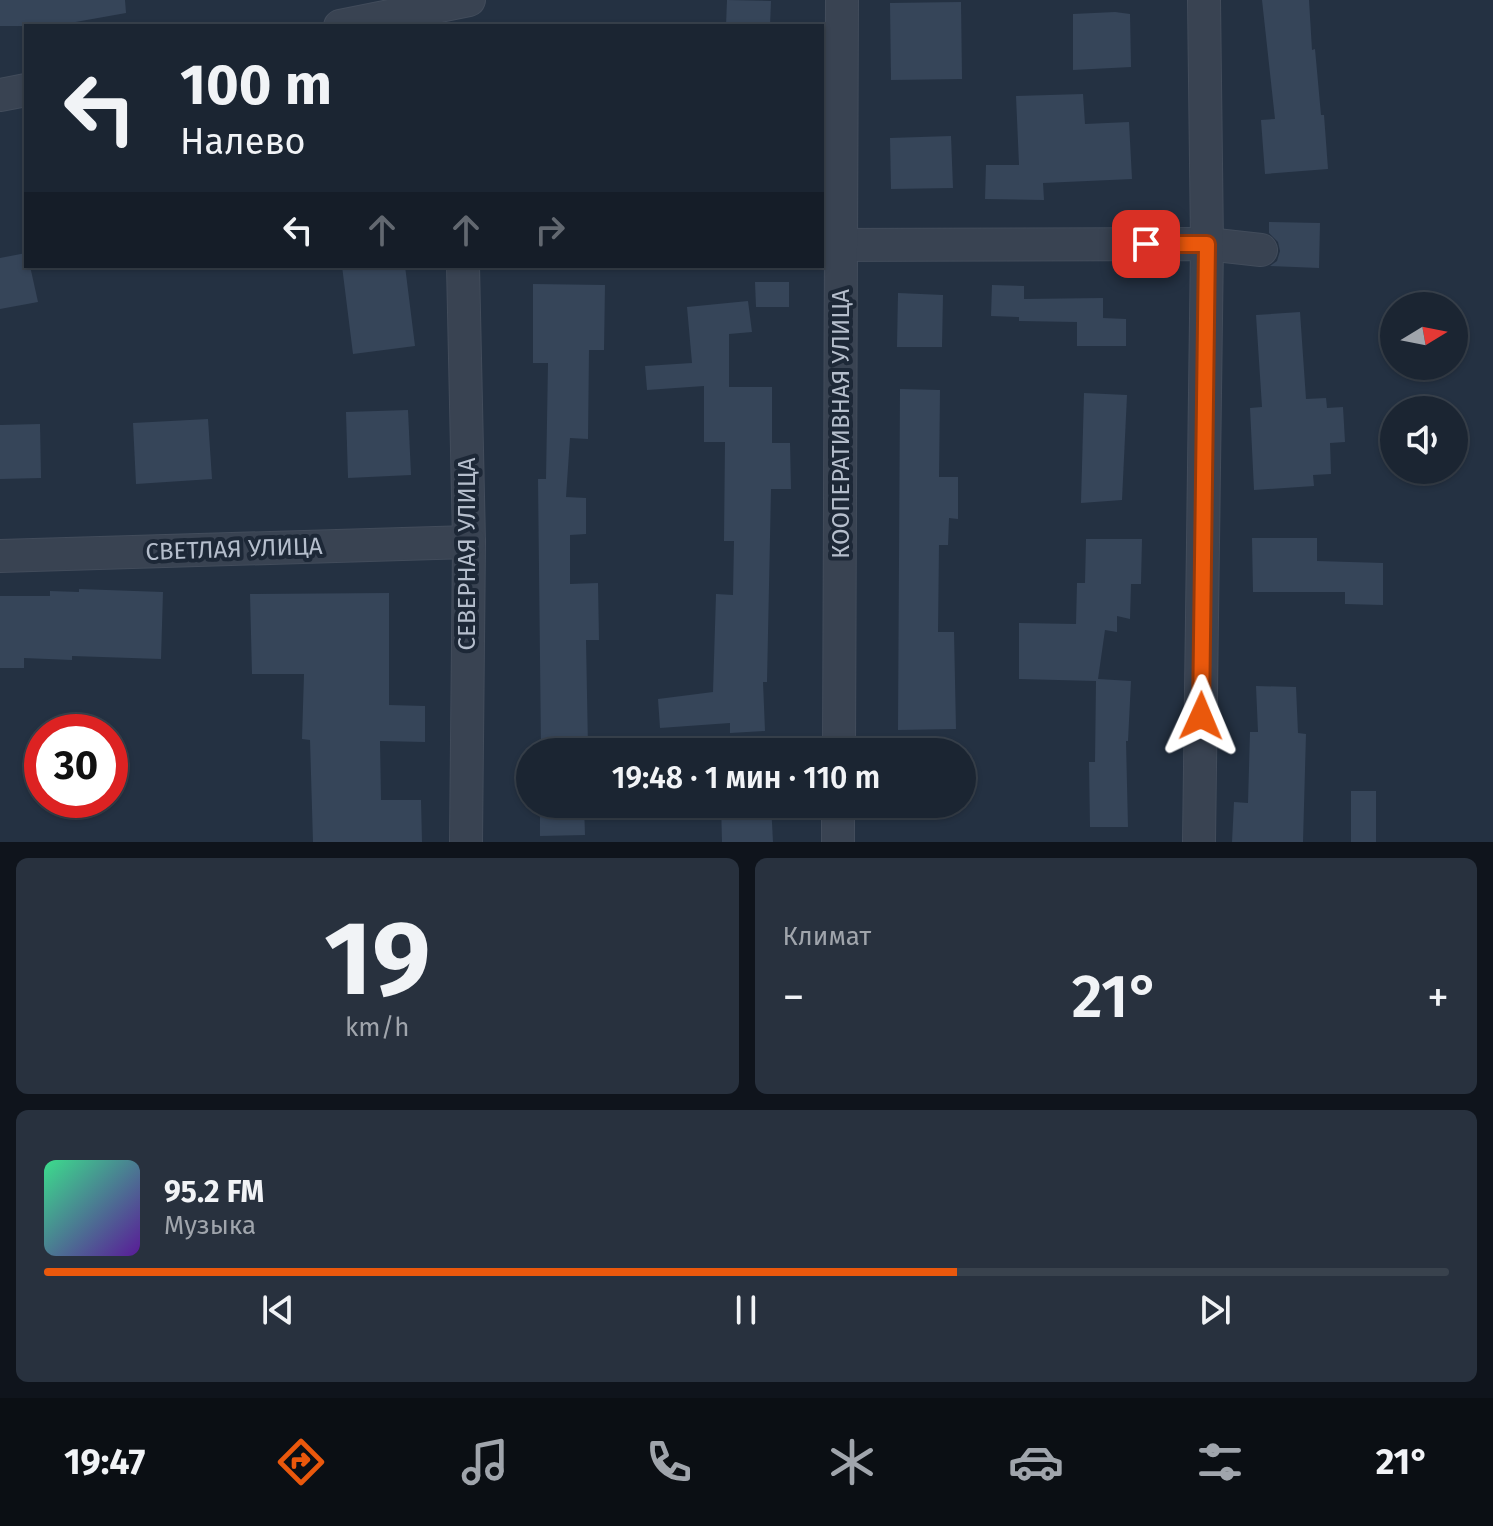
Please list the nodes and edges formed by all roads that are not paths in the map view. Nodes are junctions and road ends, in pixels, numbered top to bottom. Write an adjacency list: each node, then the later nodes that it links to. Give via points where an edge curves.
1 (471, 0): 4 (street); 5 (street)
2 (842, 0): 9 (street, КООПЕРАТИВНАЯ УЛИЦА)
3 (1204, 0): 8 (street)
4 (350, 24)
5 (472, 24)
6 (24, 90): 7 (street)
7 (0, 95)
8 (1207, 244): 9 (street); 10 (street); 18 (street)
9 (832, 245): 14 (street, КООПЕРАТИВНАЯ УЛИЦА)
10 (1261, 250)
11 (463, 268): 12 (street, СЕВЕРНАЯ УЛИЦА)
12 (469, 542): 13 (street, СВЕТЛАЯ УЛИЦА); 16 (street, СЕВЕРНАЯ УЛИЦА)
13 (0, 556)
14 (839, 738)
15 (838, 818): 17 (street)
16 (466, 842)
17 (838, 842)
18 (1199, 842)

